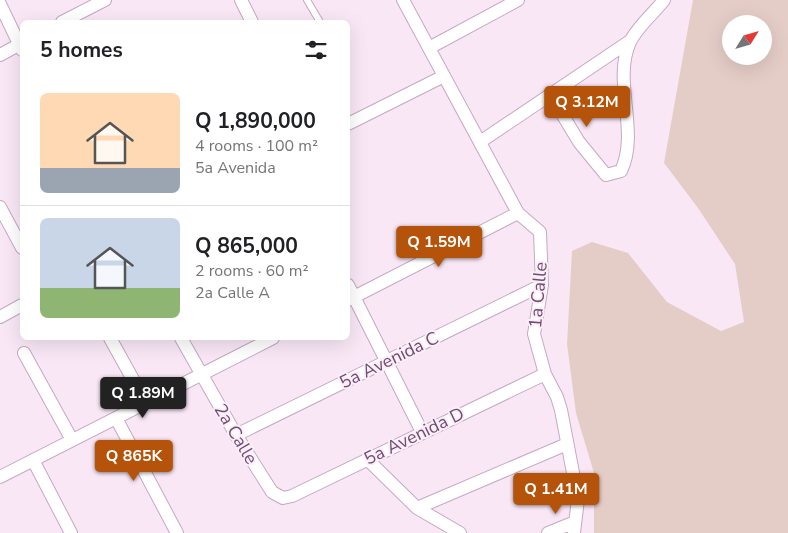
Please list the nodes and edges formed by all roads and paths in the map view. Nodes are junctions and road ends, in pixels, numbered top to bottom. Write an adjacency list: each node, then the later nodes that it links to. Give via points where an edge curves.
1 (106, 0): 8 (street)
2 (240, 0): 9 (street)
3 (307, 0): 10 (lane)
4 (403, 0): 14 (street, 1a Calle)
5 (518, 0): 14 (street)
6 (664, 0): 11 (street)
7 (0, 4): 12 (street)
8 (66, 20)
9 (251, 20)
10 (319, 20)
11 (630, 41): 17 (street); 17 (street, via 624,64 627,131 625,163 621,171 606,175 579,142)
12 (20, 42)
13 (20, 47): 15 (street)
14 (429, 48): 16 (street, 1a Calle)
15 (0, 54)
16 (444, 76): 18 (street); 19 (street, 1a Calle)
17 (550, 94): 19 (street)
18 (350, 123)
19 (480, 142): 21 (street, 1a Calle)
20 (0, 207): 22 (street)
21 (518, 213): 23 (street, 1a Calle, via 540,232); 24 (street)
22 (20, 244)
23 (542, 285): 32 (street, 5a Avenida C); 34 (street, 1a Calle, via 534,334)
24 (350, 294)
25 (350, 296): 32 (street)
26 (20, 307): 27 (street)
27 (0, 317)
28 (111, 340): 35 (street)
29 (182, 340): 33 (street, 2a Calle)
30 (269, 340): 33 (street)
31 (24, 353): 39 (street)
32 (386, 362): 37 (street); 38 (street, 5a Avenida C)
33 (201, 374): 35 (street); 38 (street, 2a Calle)
34 (545, 374): 37 (street, 5a Avenida D); 40 (street, 1a Calle, via 557,397)
35 (146, 402): 36 (street)
36 (116, 418): 39 (street); 48 (street)
37 (422, 432): 41 (street, 5a Avenida D)
38 (236, 435): 44 (street, 2a Calle, via 272,492)
39 (72, 440): 42 (street)
40 (567, 444): 45 (street); 46 (street, 1a Calle, via 578,499)
41 (367, 459): 44 (street, 5a Avenida D); 45 (street)
42 (33, 460): 43 (street); 47 (street)
43 (0, 477)
44 (283, 498)
45 (417, 508): 49 (street)
46 (574, 527): 50 (street)
47 (71, 533)
48 (177, 533)
49 (460, 533)
50 (548, 533)

